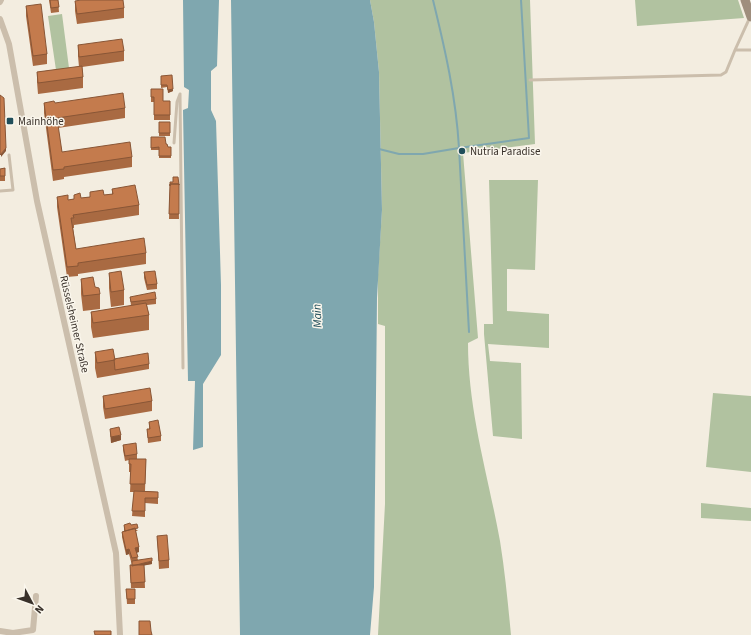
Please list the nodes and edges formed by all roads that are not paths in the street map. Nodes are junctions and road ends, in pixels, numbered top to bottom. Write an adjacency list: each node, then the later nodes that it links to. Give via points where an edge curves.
1 (745, 0): 2 (street)
2 (751, 16): 4 (lane)
3 (0, 19): 13 (street, Rüsselsheimer Straße, via 9,44 39,208 116,553)
4 (735, 50): 5 (lane); 6 (lane, via 726,72 721,75)
5 (751, 50)
6 (530, 80)
7 (174, 144): 10 (lane, via 177,102 180,94)
8 (9, 155): 9 (lane, via 13,190)
9 (0, 191)
10 (183, 368)
11 (36, 596): 12 (street, via 33,630 13,633)
12 (0, 631)
13 (120, 635)

